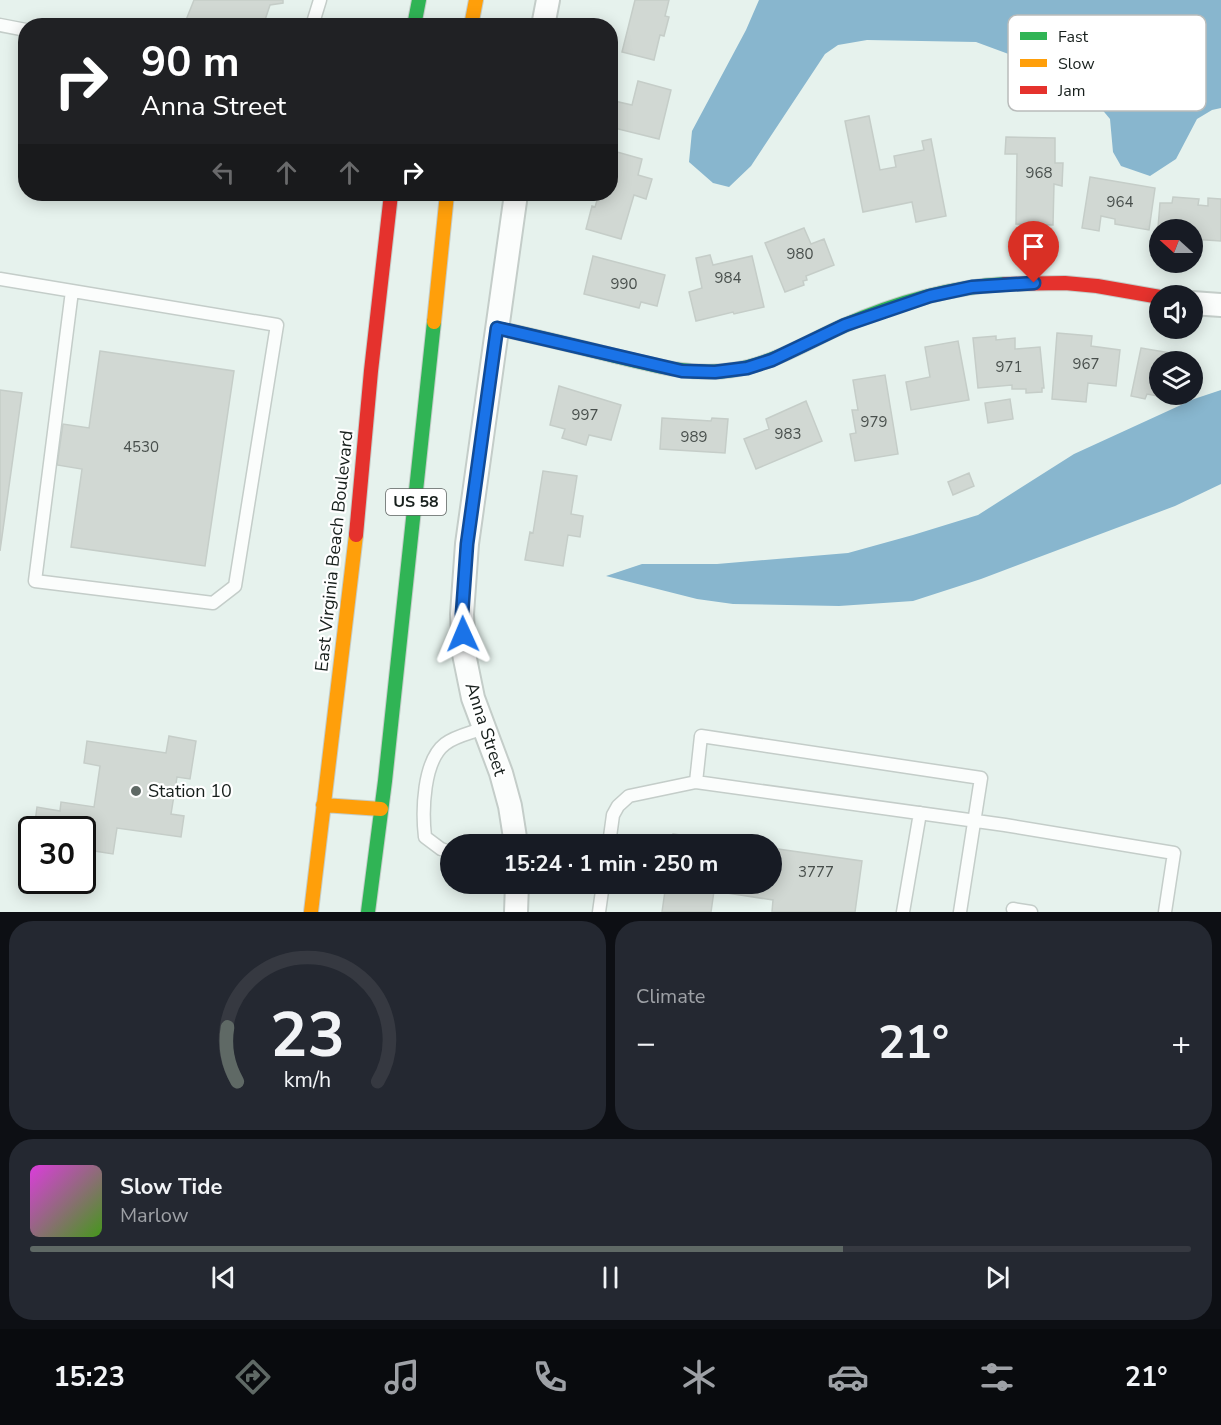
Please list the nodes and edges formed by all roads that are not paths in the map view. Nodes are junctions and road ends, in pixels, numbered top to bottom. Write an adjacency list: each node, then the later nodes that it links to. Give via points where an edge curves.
1 (320, 0): 5 (lane)
2 (419, 0): 6 (main road)
3 (476, 0): 7 (main road)
4 (548, 0): 8 (street)
5 (314, 18)
6 (416, 18)
7 (473, 18)
8 (545, 18)
9 (0, 25): 10 (lane)
10 (18, 28)
11 (390, 201): 22 (main road, East Virginia Beach Boulevard / US 58)
12 (446, 201): 23 (main road, US 58)
13 (515, 201): 19 (street, Anna Street)
14 (0, 279): 15 (lane)
15 (72, 291): 15 (lane, via 277,325 235,586 213,603 35,581)
16 (1149, 295): 19 (main road, via 1096,286 1034,283 972,287 897,305 772,360 715,372 682,371)
17 (1203, 304): 18 (street)
18 (1221, 305)
19 (497, 328): 20 (street, Anna Street, via 467,544 462,614 464,654)
20 (484, 728): 26 (street, Anna Street, via 507,795); 28 (lane, via 447,743 437,751 430,765 422,815 425,837)
21 (696, 782): 24 (lane); 25 (lane, via 701,736 981,778); 27 (lane, via 630,796 613,815)
22 (324, 805): 23 (main road); 32 (main road, East Virginia Beach Boulevard / US 58)
23 (381, 809): 33 (main road, US 58)
24 (920, 813): 25 (lane); 36 (lane)
25 (974, 821): 37 (lane); 39 (lane, via 1174,853)
26 (514, 834)
27 (610, 834)
28 (440, 848)
29 (517, 894): 34 (street)
30 (602, 894): 35 (lane)
31 (1013, 909): 38 (lane)
32 (311, 912)
33 (368, 912)
34 (516, 912)
35 (599, 912)
36 (903, 912)
37 (960, 912)
38 (1031, 912)
39 (1165, 912)

